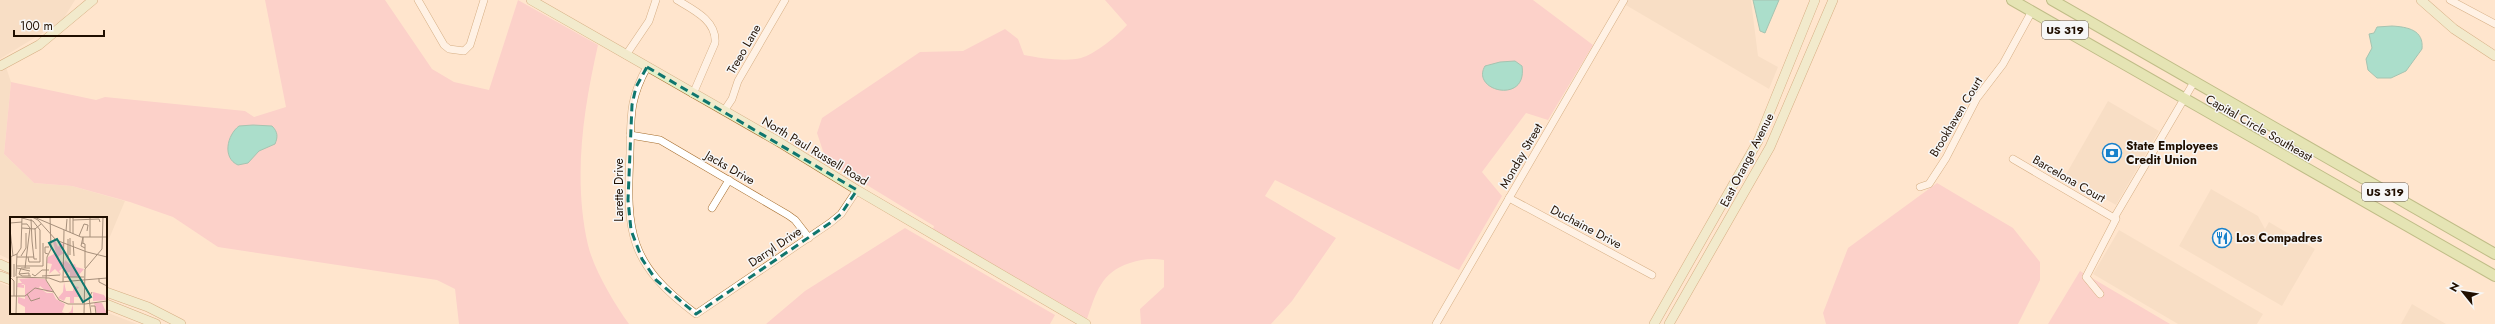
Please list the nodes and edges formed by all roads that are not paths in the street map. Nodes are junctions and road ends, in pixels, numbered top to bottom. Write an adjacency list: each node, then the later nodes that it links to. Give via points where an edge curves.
1 (93, 0): 19 (street, via 38,45)
2 (418, 0): 3 (street, via 444,45 464,51 470,45)
3 (484, 0)
4 (531, 0): 17 (street, North Paul Russell Road)
5 (656, 0): 17 (street, via 649,21)
6 (677, 0): 22 (street, via 706,19 716,35)
7 (785, 0): 24 (street, Treeo Lane, via 738,81 732,99)
8 (1624, 0): 30 (street, Monday Street)
9 (1815, 0): 51 (street, East Orange Avenue, via 1758,141)
10 (1833, 0): 52 (street, East Orange Avenue, via 1770,147)
11 (2012, 0): 15 (main road, Capital Circle Southeast / US 319)
12 (2052, 0): 21 (main road, Capital Circle Southeast / US 319)
13 (2421, 0): 18 (street, via 2454,29)
14 (2450, 0): 16 (street)
15 (2032, 11): 23 (main road, Capital Circle Southeast / US 319); 28 (street, Brookhaven Court, via 2003,64 1977,98 1946,158 1929,184)
16 (2495, 24)
17 (626, 55): 20 (street, North Paul Russell Road)
18 (2495, 56)
19 (0, 66)
20 (647, 67): 22 (street, North Paul Russell Road); 25 (street, Larette Drive, via 633,96)
21 (2194, 82): 23 (street); 34 (main road, Capital Circle Southeast / US 319)
22 (693, 94): 24 (street, North Paul Russell Road)
23 (2184, 99): 32 (street); 39 (main road, Capital Circle Southeast / US 319)
24 (724, 111): 29 (street, North Paul Russell Road)
25 (630, 135): 27 (street, Jacks Drive, via 660,140); 45 (street, Larette Drive, via 628,208 635,244 656,280)
26 (2013, 159): 32 (street, Barcelona Court)
27 (730, 180): 31 (street); 33 (street, Jacks Drive, via 792,217)
28 (1920, 187)
29 (857, 190): 33 (street, Darryl Drive, via 841,214); 49 (street, North Paul Russell Road)
30 (1509, 198): 37 (street, Duchaine Drive); 50 (street, Monday Street)
31 (712, 208)
32 (2115, 218): 42 (street, via 2086,276)
33 (809, 238): 45 (street, Darryl Drive)
34 (2495, 254)
35 (0, 264): 36 (street)
36 (10, 269)
37 (1652, 275)
38 (0, 276): 40 (street)
39 (2495, 276)
40 (10, 280)
41 (107, 292): 44 (street)
42 (2100, 294)
43 (107, 304): 46 (street)
44 (152, 309): 46 (street); 48 (street)
45 (696, 314)
46 (147, 319): 47 (street)
47 (156, 324)
48 (181, 324)
49 (1086, 324)
50 (1436, 324)
51 (1654, 324)
52 (1669, 324)

